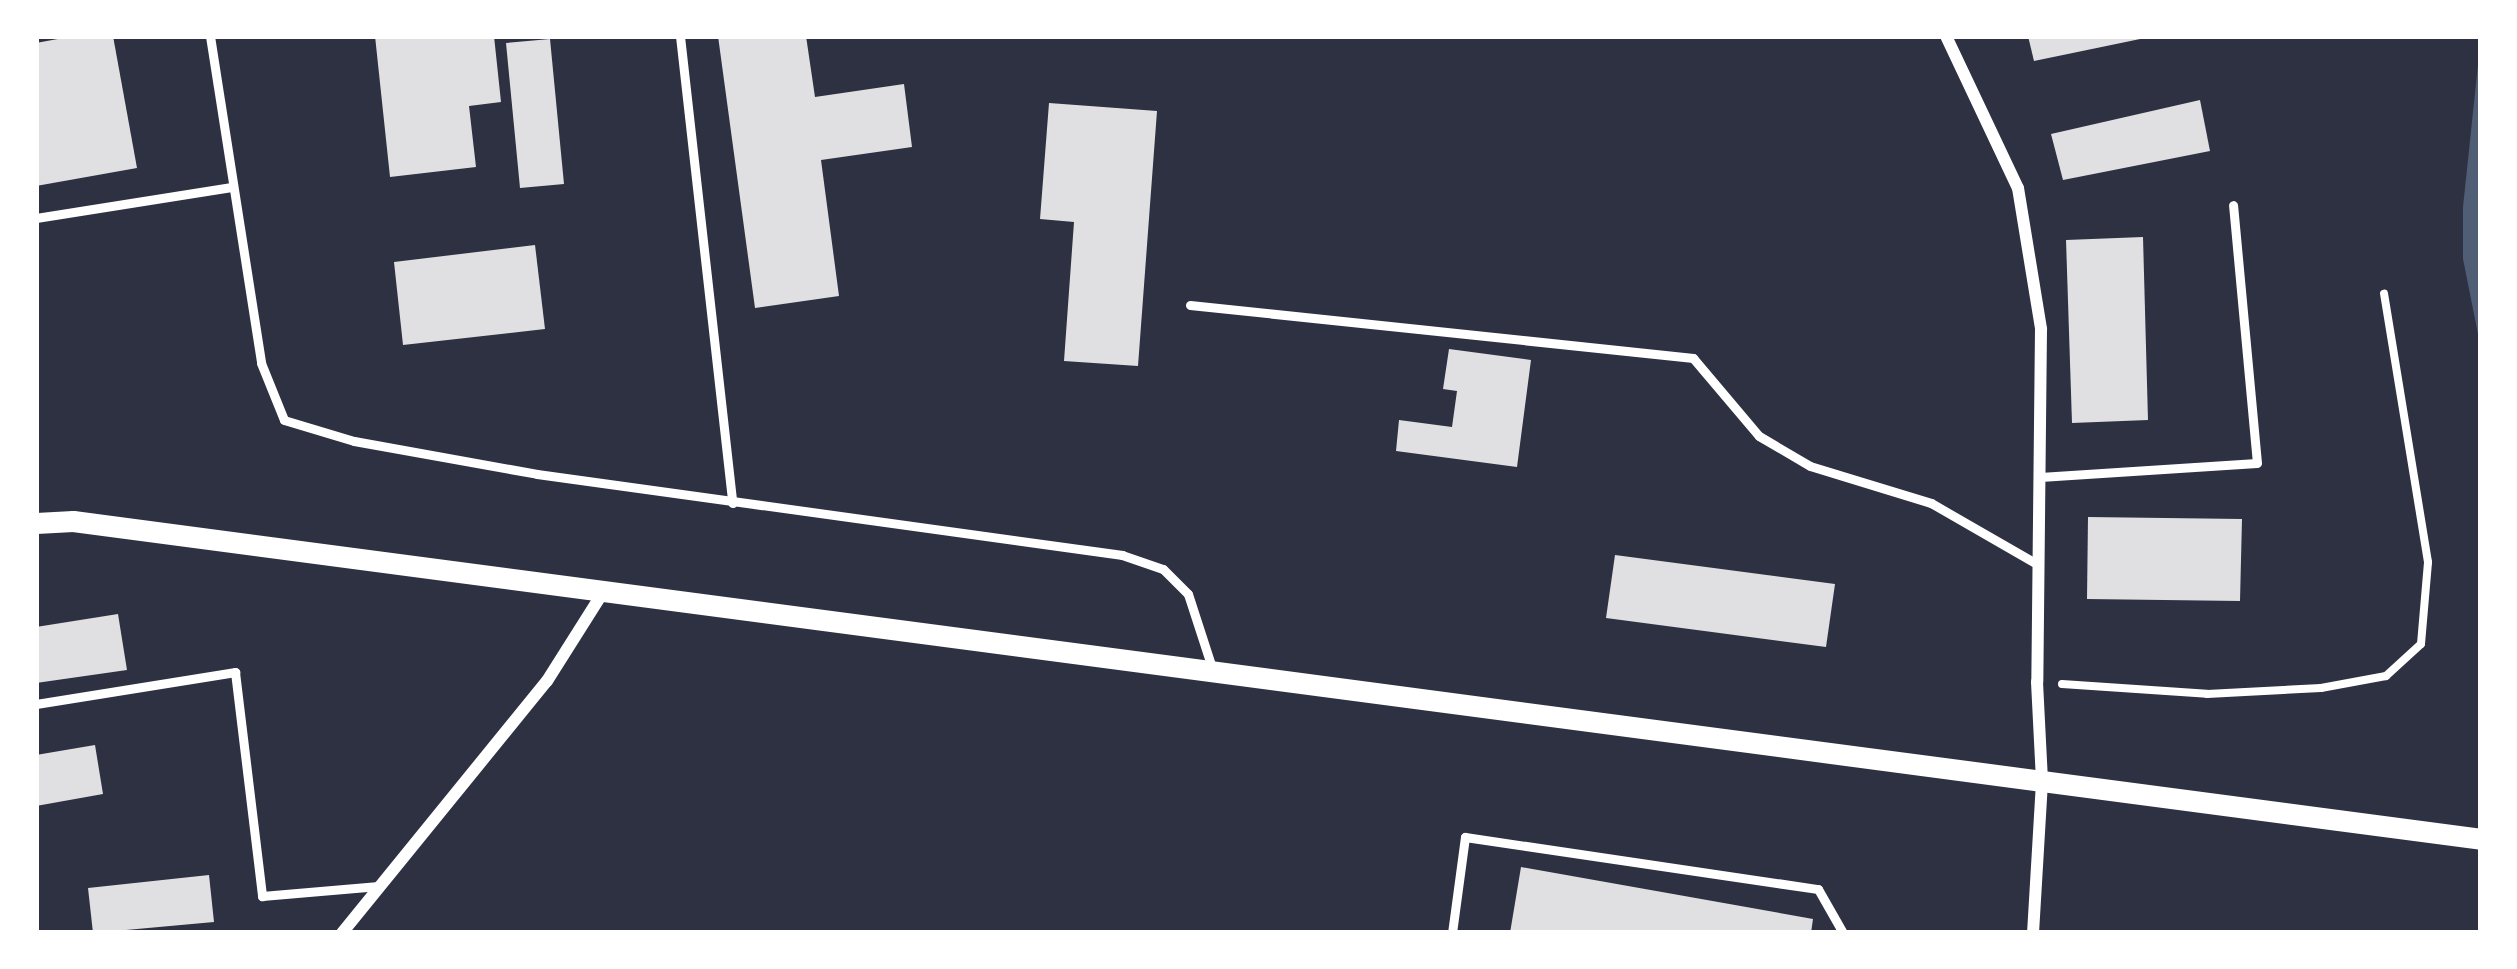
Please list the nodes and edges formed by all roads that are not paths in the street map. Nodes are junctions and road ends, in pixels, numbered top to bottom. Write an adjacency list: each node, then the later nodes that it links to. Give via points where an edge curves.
1 (210, 36): 4 (lane)
2 (680, 36): 9 (lane)
3 (1946, 36): 8 (street, via 2018,188 2034,260)
4 (232, 187): 6 (lane); 9 (lane, via 261,363 284,419 354,441)
5 (2233, 205): 8 (lane, via 2257,463)
6 (36, 218)
7 (1190, 304): 11 (lane, via 1693,358 1760,436 1810,466 1931,503)
8 (2040, 477): 11 (street)
9 (732, 503): 13 (lane, via 1122,555 1163,569 1188,594)
10 (36, 523): 12 (street, via 74,521)
11 (2037, 564): 15 (street)
12 (604, 591): 13 (street); 17 (street, via 547,681)
13 (1214, 673): 15 (street)
14 (36, 704): 17 (lane, via 235,672 262,896)
15 (2042, 782): 16 (street); 21 (street)
16 (2481, 839)
17 (379, 886): 18 (street)
18 (342, 933)
19 (1452, 933): 20 (lane, via 1465,838 1818,889)
20 (1843, 933)
21 (2032, 933)

